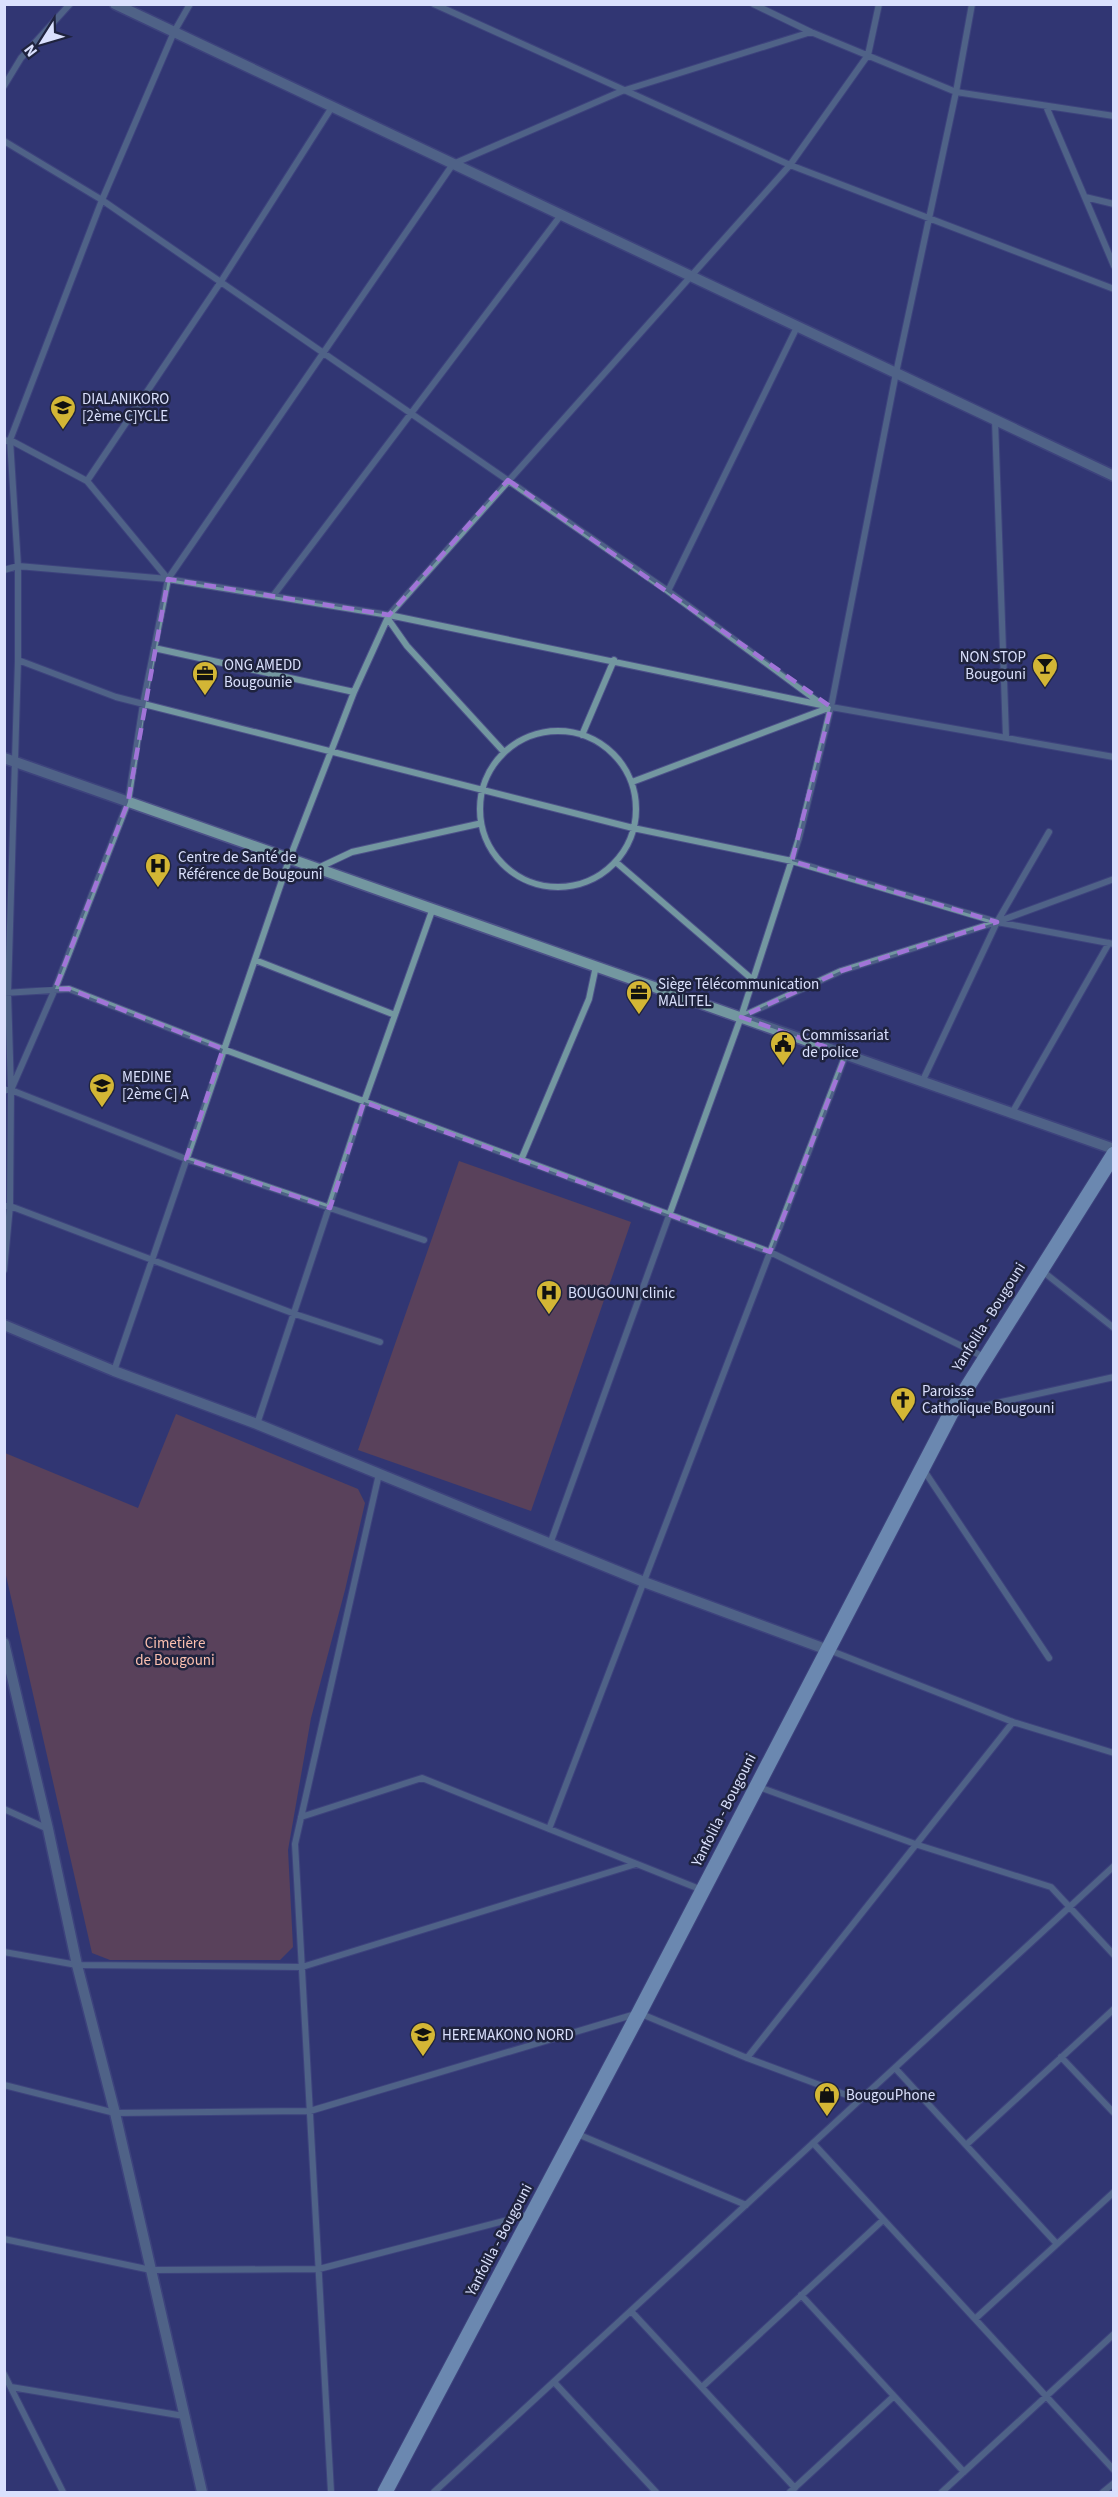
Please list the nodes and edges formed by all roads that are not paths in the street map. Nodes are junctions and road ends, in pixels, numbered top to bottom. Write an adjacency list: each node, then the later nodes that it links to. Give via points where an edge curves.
1 (70, 4): 11 (street, via 21,58)
2 (115, 4): 8 (street)
3 (190, 4): 8 (street)
4 (434, 4): 12 (street)
5 (753, 4): 9 (street)
6 (879, 4): 10 (street)
7 (972, 4): 13 (street)
8 (174, 32): 15 (street); 21 (street)
9 (811, 32): 10 (street); 12 (street)
10 (868, 55): 13 (street); 19 (street)
11 (4, 86)
12 (622, 91): 18 (street); 19 (street)
13 (956, 92): 14 (street); 24 (street)
14 (1046, 106): 16 (street); 20 (street)
15 (332, 107): 18 (street); 27 (street)
16 (1113, 116)
17 (4, 141): 21 (street)
18 (453, 164): 23 (street); 30 (street)
19 (790, 165): 24 (street); 26 (street)
20 (1085, 197): 22 (street); 25 (street)
21 (102, 200): 27 (street); 34 (street)
22 (1113, 204)
23 (561, 215): 26 (street); 32 (street)
24 (929, 219): 28 (street); 31 (street)
25 (1113, 266)
26 (689, 276): 29 (street); 36 (street)
27 (220, 283): 30 (street); 37 (street)
28 (1113, 289)
29 (797, 327): 31 (street); 41 (street)
30 (322, 353): 32 (street); 40 (street)
31 (896, 373): 33 (street); 50 (street)
32 (411, 414): 36 (street); 42 (street)
33 (995, 420): 35 (street); 52 (street)
34 (7, 440): 37 (street); 38 (street)
35 (1113, 478)
36 (508, 480): 41 (street); 43 (street)
37 (87, 482): 40 (street)
38 (18, 566): 39 (street); 40 (street); 45 (street)
39 (4, 570)
40 (168, 579): 42 (street); 44 (street)
41 (668, 591): 48 (street)
42 (273, 596): 43 (street)
43 (389, 617): 46 (street); 47 (street); 54 (street, via 406,646)
44 (154, 648): 47 (street); 49 (street)
45 (18, 660): 49 (street); 56 (street)
46 (614, 660): 48 (street); 51 (street)
47 (354, 692): 53 (street)
48 (821, 703): 50 (street)
49 (143, 704): 53 (street); 59 (street)
50 (831, 707): 52 (street); 57 (street); 64 (street)
51 (582, 735): 54 (street, via 563,730 533,734); 57 (street, via 603,744)
52 (1005, 737): 55 (street)
53 (331, 751): 58 (street); 63 (street)
54 (504, 752): 58 (street, via 492,766)
55 (1113, 758)
56 (10, 760): 59 (street); 75 (street)
57 (632, 782): 61 (street, via 637,808)
58 (483, 788): 60 (street); 61 (street)
59 (128, 802): 63 (street); 74 (street)
60 (478, 824): 65 (street, via 504,867 536,886 573,888 597,879); 66 (street, via 352,852)
61 (633, 828): 64 (street); 65 (street, via 630,843)
62 (1048, 832): 69 (street)
63 (289, 860): 66 (street); 71 (street)
64 (792, 861): 69 (street); 73 (street)
65 (616, 863): 73 (street)
66 (318, 868): 68 (street)
67 (1113, 879): 69 (street)
68 (433, 908): 72 (street); 76 (street)
69 (997, 922): 70 (street); 77 (street, via 841,971); 80 (street)
70 (1111, 943): 83 (street)
71 (255, 960): 76 (street); 78 (street)
72 (596, 965): 77 (street); 86 (street, via 589,999)
73 (753, 980): 77 (street)
74 (55, 989): 75 (street); 78 (street, via 69,989); 81 (street)
75 (6, 993): 81 (street)
76 (395, 1015): 82 (street)
77 (741, 1017): 79 (street); 89 (street)
78 (223, 1049): 82 (street); 85 (street)
79 (846, 1054): 80 (street); 91 (street)
80 (923, 1080): 83 (street)
81 (8, 1090): 85 (street); 87 (street)
82 (364, 1102): 86 (street); 88 (street)
83 (1012, 1113): 84 (street)
84 (1113, 1151): 93 (main road, Yanfolila - Bougouni)
85 (186, 1159): 88 (street); 92 (street)
86 (521, 1160): 89 (street)
87 (7, 1206): 92 (street); 94 (street)
88 (330, 1208): 90 (street); 95 (street)
89 (670, 1216): 91 (street); 106 (street)
90 (424, 1240)
91 (770, 1252): 99 (street); 107 (street)
92 (152, 1259): 95 (street); 100 (street)
93 (1040, 1269): 97 (street); 99 (main road, Yanfolila - Bougouni)
94 (4, 1270)
95 (295, 1314): 98 (street); 103 (street)
96 (4, 1325): 100 (street)
97 (1113, 1328)
98 (380, 1342)
99 (984, 1358): 102 (main road, Yanfolila - Bougouni)
100 (114, 1371): 103 (street)
101 (1113, 1377): 102 (street)
102 (951, 1413): 104 (main road, Yanfolila - Bougouni)
103 (256, 1424): 105 (street)
104 (923, 1468): 109 (main road, Yanfolila - Bougouni); 110 (street)
105 (379, 1474): 106 (street); 115 (street)
106 (550, 1544): 107 (street)
107 (644, 1581): 109 (street); 117 (street)
108 (4, 1643): 116 (street)
109 (828, 1650): 111 (street); 113 (main road, Yanfolila - Bougouni)
110 (1049, 1658)
111 (1014, 1722): 112 (street); 118 (street)
112 (1113, 1753)
113 (757, 1786): 118 (street); 121 (main road, Yanfolila - Bougouni)
114 (4, 1809): 116 (street)
115 (301, 1817): 117 (street, via 422,1778); 126 (street, via 295,1844)
116 (48, 1829): 125 (street)
117 (549, 1829): 119 (street)
118 (918, 1845): 122 (street, via 1051,1887); 130 (street)
119 (636, 1863): 121 (street); 126 (street)
120 (1113, 1866): 122 (street)
121 (703, 1890): 128 (main road, Yanfolila - Bougouni)
122 (1069, 1907): 124 (street); 131 (street)
123 (4, 1952): 125 (street)
124 (1113, 1955)
125 (77, 1965): 126 (street); 135 (street)
126 (302, 1967): 134 (street)
127 (1113, 2008): 129 (street)
128 (639, 2013): 130 (street); 134 (street); 137 (main road, Yanfolila - Bougouni)
129 (1061, 2057): 136 (street); 139 (street)
130 (747, 2058): 133 (street)
131 (895, 2068): 133 (street); 139 (street)
132 (4, 2085): 135 (street)
133 (860, 2100): 138 (street)
134 (310, 2111): 135 (street); 146 (street)
135 (115, 2112): 147 (street)
136 (1113, 2113)
137 (574, 2132): 141 (street); 142 (main road, Yanfolila - Bougouni)
138 (813, 2143): 141 (street); 143 (street)
139 (966, 2145): 145 (street)
140 (1113, 2192): 145 (street)
141 (746, 2205): 149 (street)
142 (534, 2213): 146 (street); 166 (main road, Yanfolila - Bougouni)
143 (883, 2220): 148 (street); 150 (street)
144 (4, 2239): 147 (street)
145 (1057, 2244): 150 (street)
146 (319, 2269): 147 (street); 165 (street)
147 (152, 2270): 158 (street)
148 (801, 2295): 155 (street); 157 (street)
149 (632, 2311): 153 (street); 155 (street)
150 (975, 2319): 156 (street)
151 (1113, 2334): 156 (street)
152 (4, 2374): 154 (street)
153 (554, 2382): 167 (street); 168 (street)
154 (11, 2387): 158 (street); 163 (street)
155 (702, 2387): 162 (street)
156 (1046, 2396): 159 (street); 160 (street)
157 (894, 2397): 160 (street); 162 (street)
158 (184, 2416): 164 (street)
159 (1113, 2470)
160 (964, 2472): 169 (street)
161 (1113, 2483): 170 (street)
162 (792, 2490)
163 (63, 2493)
164 (201, 2493)
165 (332, 2493)
166 (385, 2493)
167 (434, 2493)
168 (656, 2493)
169 (942, 2493)
170 (1103, 2493)

